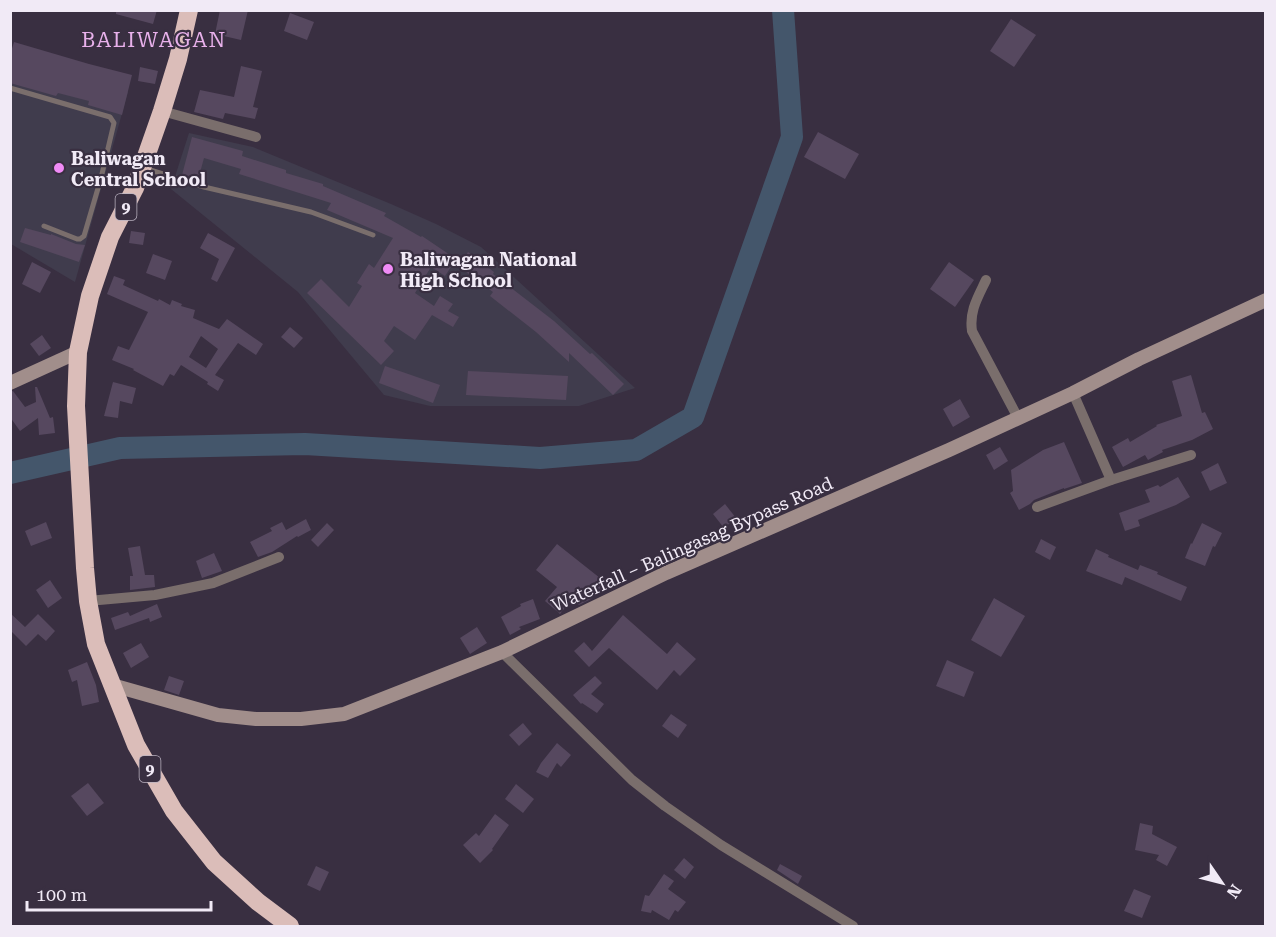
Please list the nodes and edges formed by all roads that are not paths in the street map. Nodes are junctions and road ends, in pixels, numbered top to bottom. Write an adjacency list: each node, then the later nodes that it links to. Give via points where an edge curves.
1 (189, 10): 3 (highway, 9)
2 (10, 88): 6 (lane, via 110,117 114,126)
3 (162, 111): 4 (street); 5 (highway, 9)
4 (256, 137)
5 (142, 167): 7 (highway, 9); 9 (lane, via 204,187 312,212)
6 (101, 178): 7 (lane); 8 (lane, via 82,239)
7 (135, 188): 12 (highway, 9, via 110,237 90,296)
8 (44, 226)
9 (374, 235)
10 (986, 280): 15 (street, via 970,320 972,331)
11 (1266, 300): 14 (main road, Waterfall ‒ Balingasag Bypass Road)
12 (78, 352): 13 (main road); 20 (highway, 9, via 76,406)
13 (10, 383)
14 (1073, 393): 15 (main road, Waterfall ‒ Balingasag Bypass Road); 17 (street)
15 (1018, 418): 21 (main road, Waterfall ‒ Balingasag Bypass Road, via 666,573)
16 (1191, 455): 17 (street)
17 (1111, 480): 18 (street)
18 (1037, 507)
19 (279, 557): 20 (street, via 213,583 154,595)
20 (88, 601): 22 (highway, 9, via 96,644)
21 (502, 652): 22 (main road, Waterfall ‒ Balingasag Bypass Road, via 344,714 301,719 218,714); 24 (street, via 632,780 665,806)
22 (112, 685): 23 (highway, 9, via 136,745 174,811 231,879)
23 (290, 927)
24 (853, 927)

